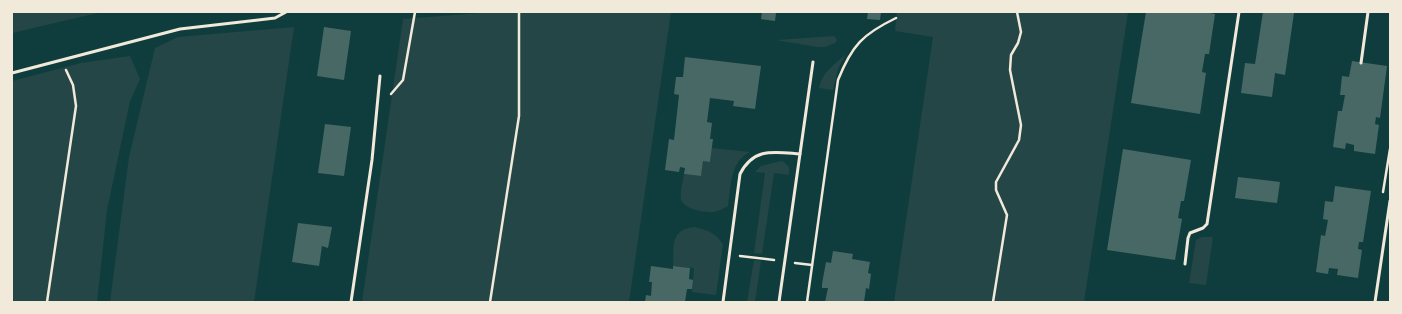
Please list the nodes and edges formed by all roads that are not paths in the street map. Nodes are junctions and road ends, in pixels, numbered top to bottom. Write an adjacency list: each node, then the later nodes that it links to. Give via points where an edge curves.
1 (286, 12): 6 (lane, via 275,18 180,29)
2 (1239, 12): 10 (lane, via 1207,224 1190,233)
3 (1368, 12): 5 (lane)
4 (813, 62): 8 (lane)
5 (1361, 63)
6 (12, 73)
7 (380, 76): 11 (lane, via 372,160)
8 (800, 154): 12 (lane, via 759,154 744,166 740,174); 13 (lane)
9 (1390, 202): 14 (lane)
10 (1185, 264)
11 (351, 302)
12 (723, 302)
13 (779, 302)
14 (1375, 302)

